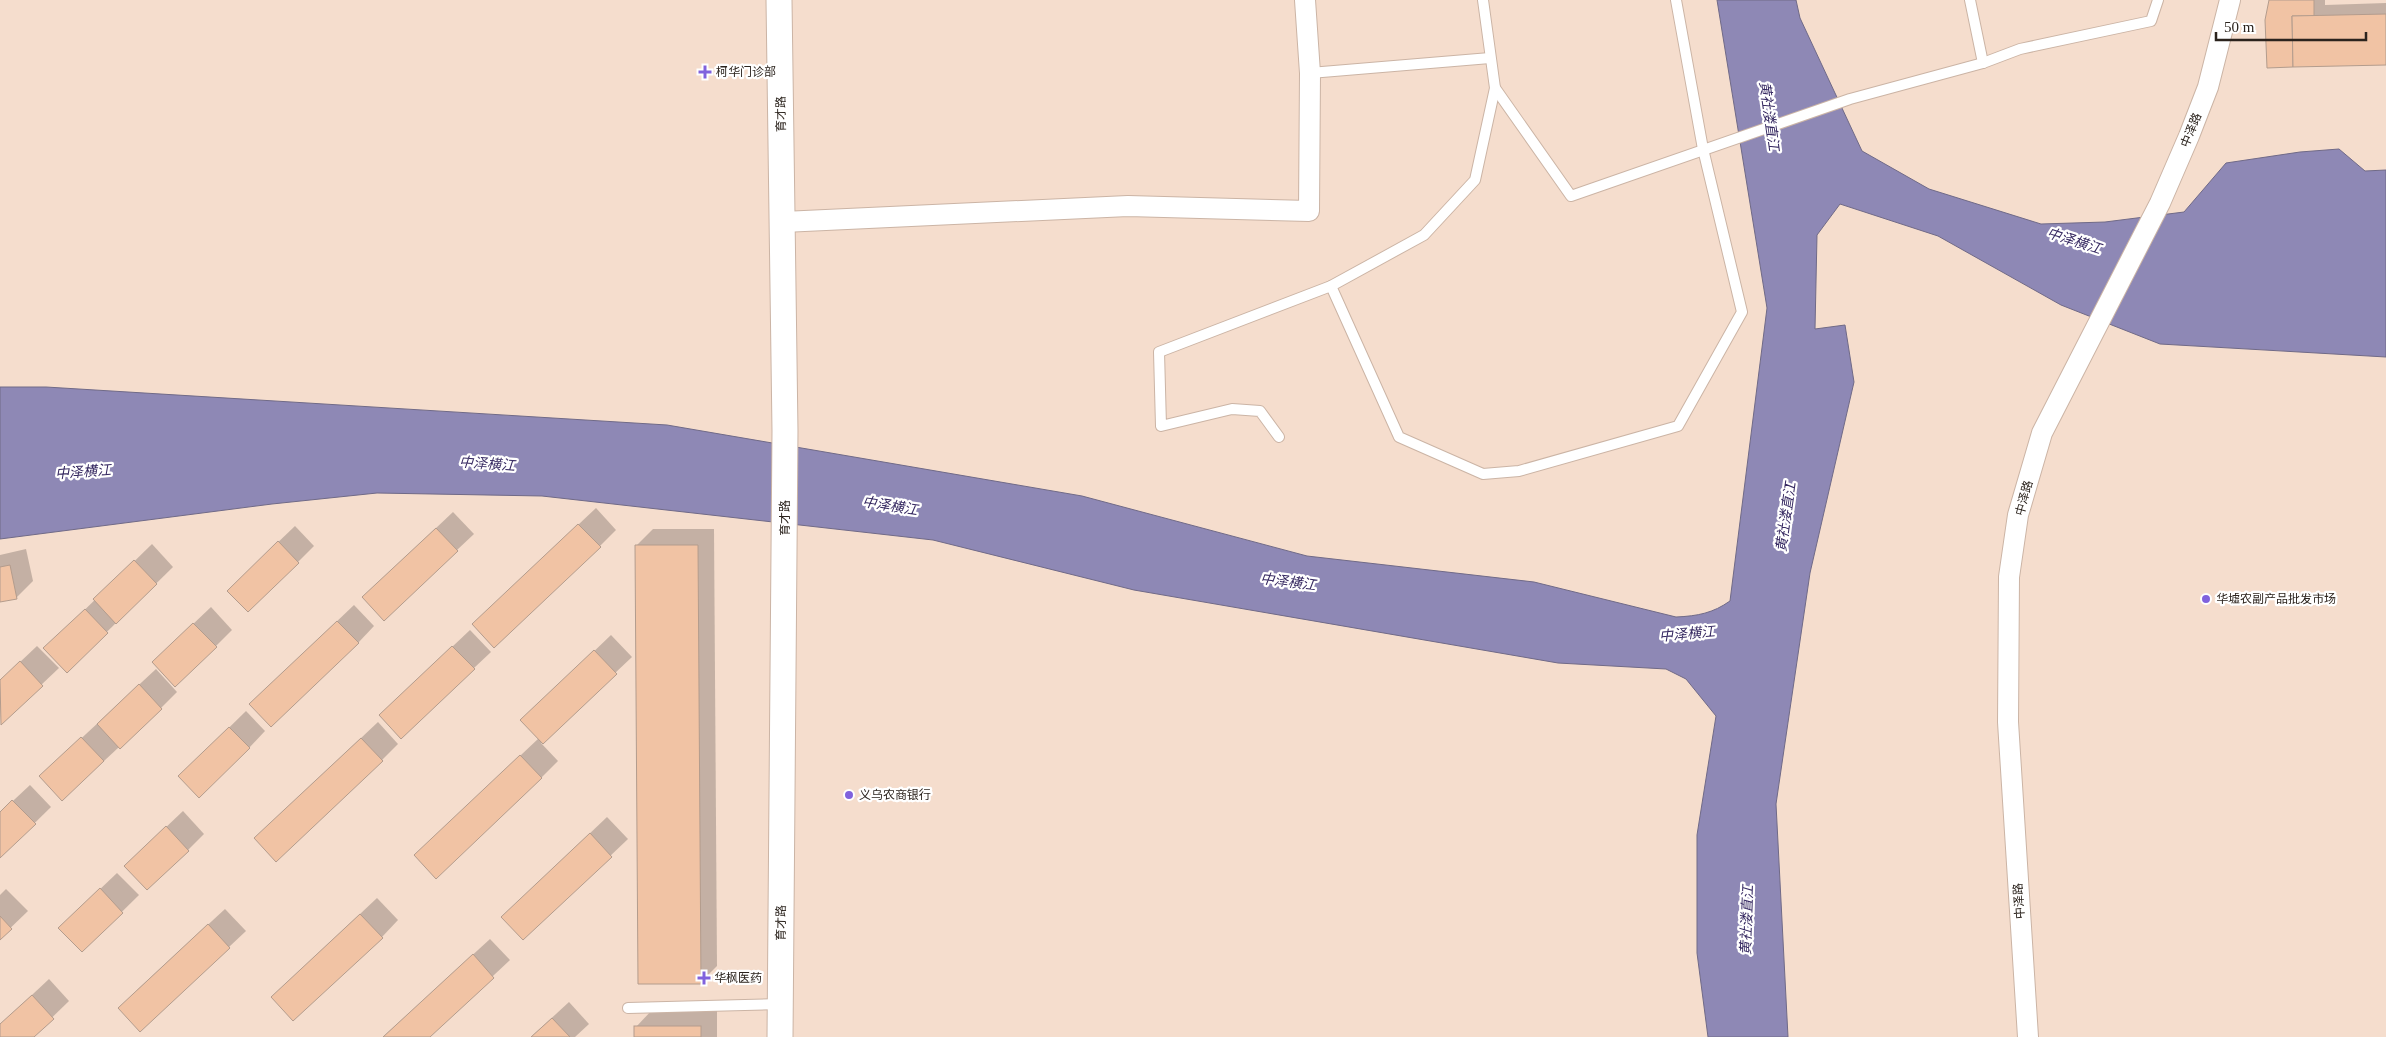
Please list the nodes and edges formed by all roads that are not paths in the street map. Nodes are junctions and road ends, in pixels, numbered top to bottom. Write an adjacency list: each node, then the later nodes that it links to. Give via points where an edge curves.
1 (779, 0): 13 (street, 育才路)
2 (1306, 0): 10 (street)
3 (1483, 0): 8 (lane)
4 (1676, 0): 12 (lane)
5 (1970, 0): 9 (lane)
6 (2158, 0): 9 (lane, via 2152,21 2020,49)
7 (2230, 0): 19 (street, 中泽路, via 2208,87 2160,203 2042,433 2018,515 2009,577 2008,722)
8 (1490, 58): 10 (lane); 11 (lane)
9 (1983, 63): 12 (lane, via 1850,99)
10 (1310, 73): 13 (street, via 1309,211 1128,206)
11 (1495, 88): 12 (lane, via 1571,196); 14 (lane, via 1475,180 1424,235)
12 (1703, 149): 14 (lane, via 1742,312 1678,426 1519,471 1483,474 1399,437)
13 (783, 222): 16 (street, 育才路, via 785,555)
14 (1331, 286): 15 (lane, via 1159,352 1161,426 1232,409 1260,410)
15 (1279, 438)
16 (781, 1004): 17 (lane); 18 (street, 育才路)
17 (628, 1008)
18 (780, 1037)
19 (2028, 1037)

